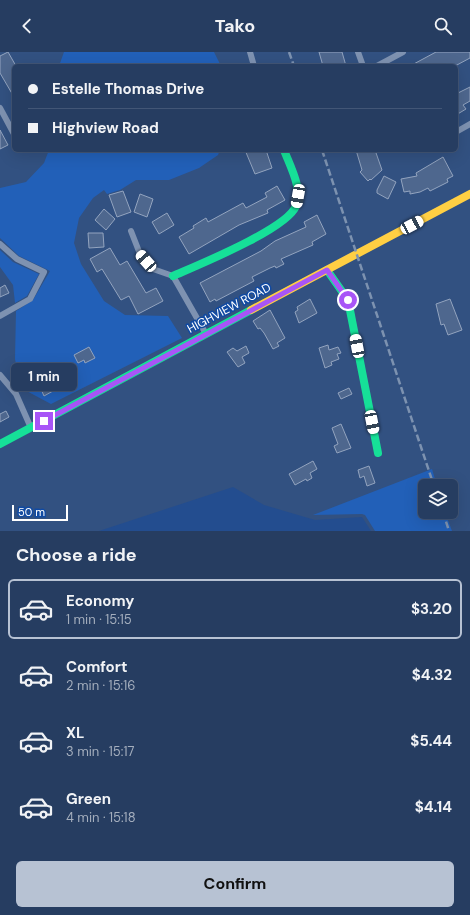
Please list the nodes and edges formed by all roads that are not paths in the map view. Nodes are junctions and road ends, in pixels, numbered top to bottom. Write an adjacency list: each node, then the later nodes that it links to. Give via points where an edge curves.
1 (250, 52): 4 (street)
2 (358, 52): 5 (street)
3 (403, 52): 6 (street)
4 (253, 64)
5 (362, 64)
6 (381, 64)
7 (0, 108): 9 (street)
8 (469, 127): 10 (street)
9 (12, 130)
10 (458, 131)
11 (285, 152): 16 (street, via 298,196 296,207 290,216 200,265)
12 (470, 194): 15 (street, HIGHVIEW ROAD)
13 (131, 231): 16 (street, via 140,254 153,269)
14 (0, 244): 17 (street, via 17,259 44,272 30,299)
15 (327, 270): 18 (street, HIGHVIEW ROAD); 22 (street, via 348,300)
16 (174, 276): 18 (street)
17 (0, 316)
18 (206, 334): 20 (street, HIGHVIEW ROAD)
19 (0, 375): 20 (street, via 16,394)
20 (31, 428): 21 (street, HIGHVIEW ROAD)
21 (0, 444)
22 (378, 453)

